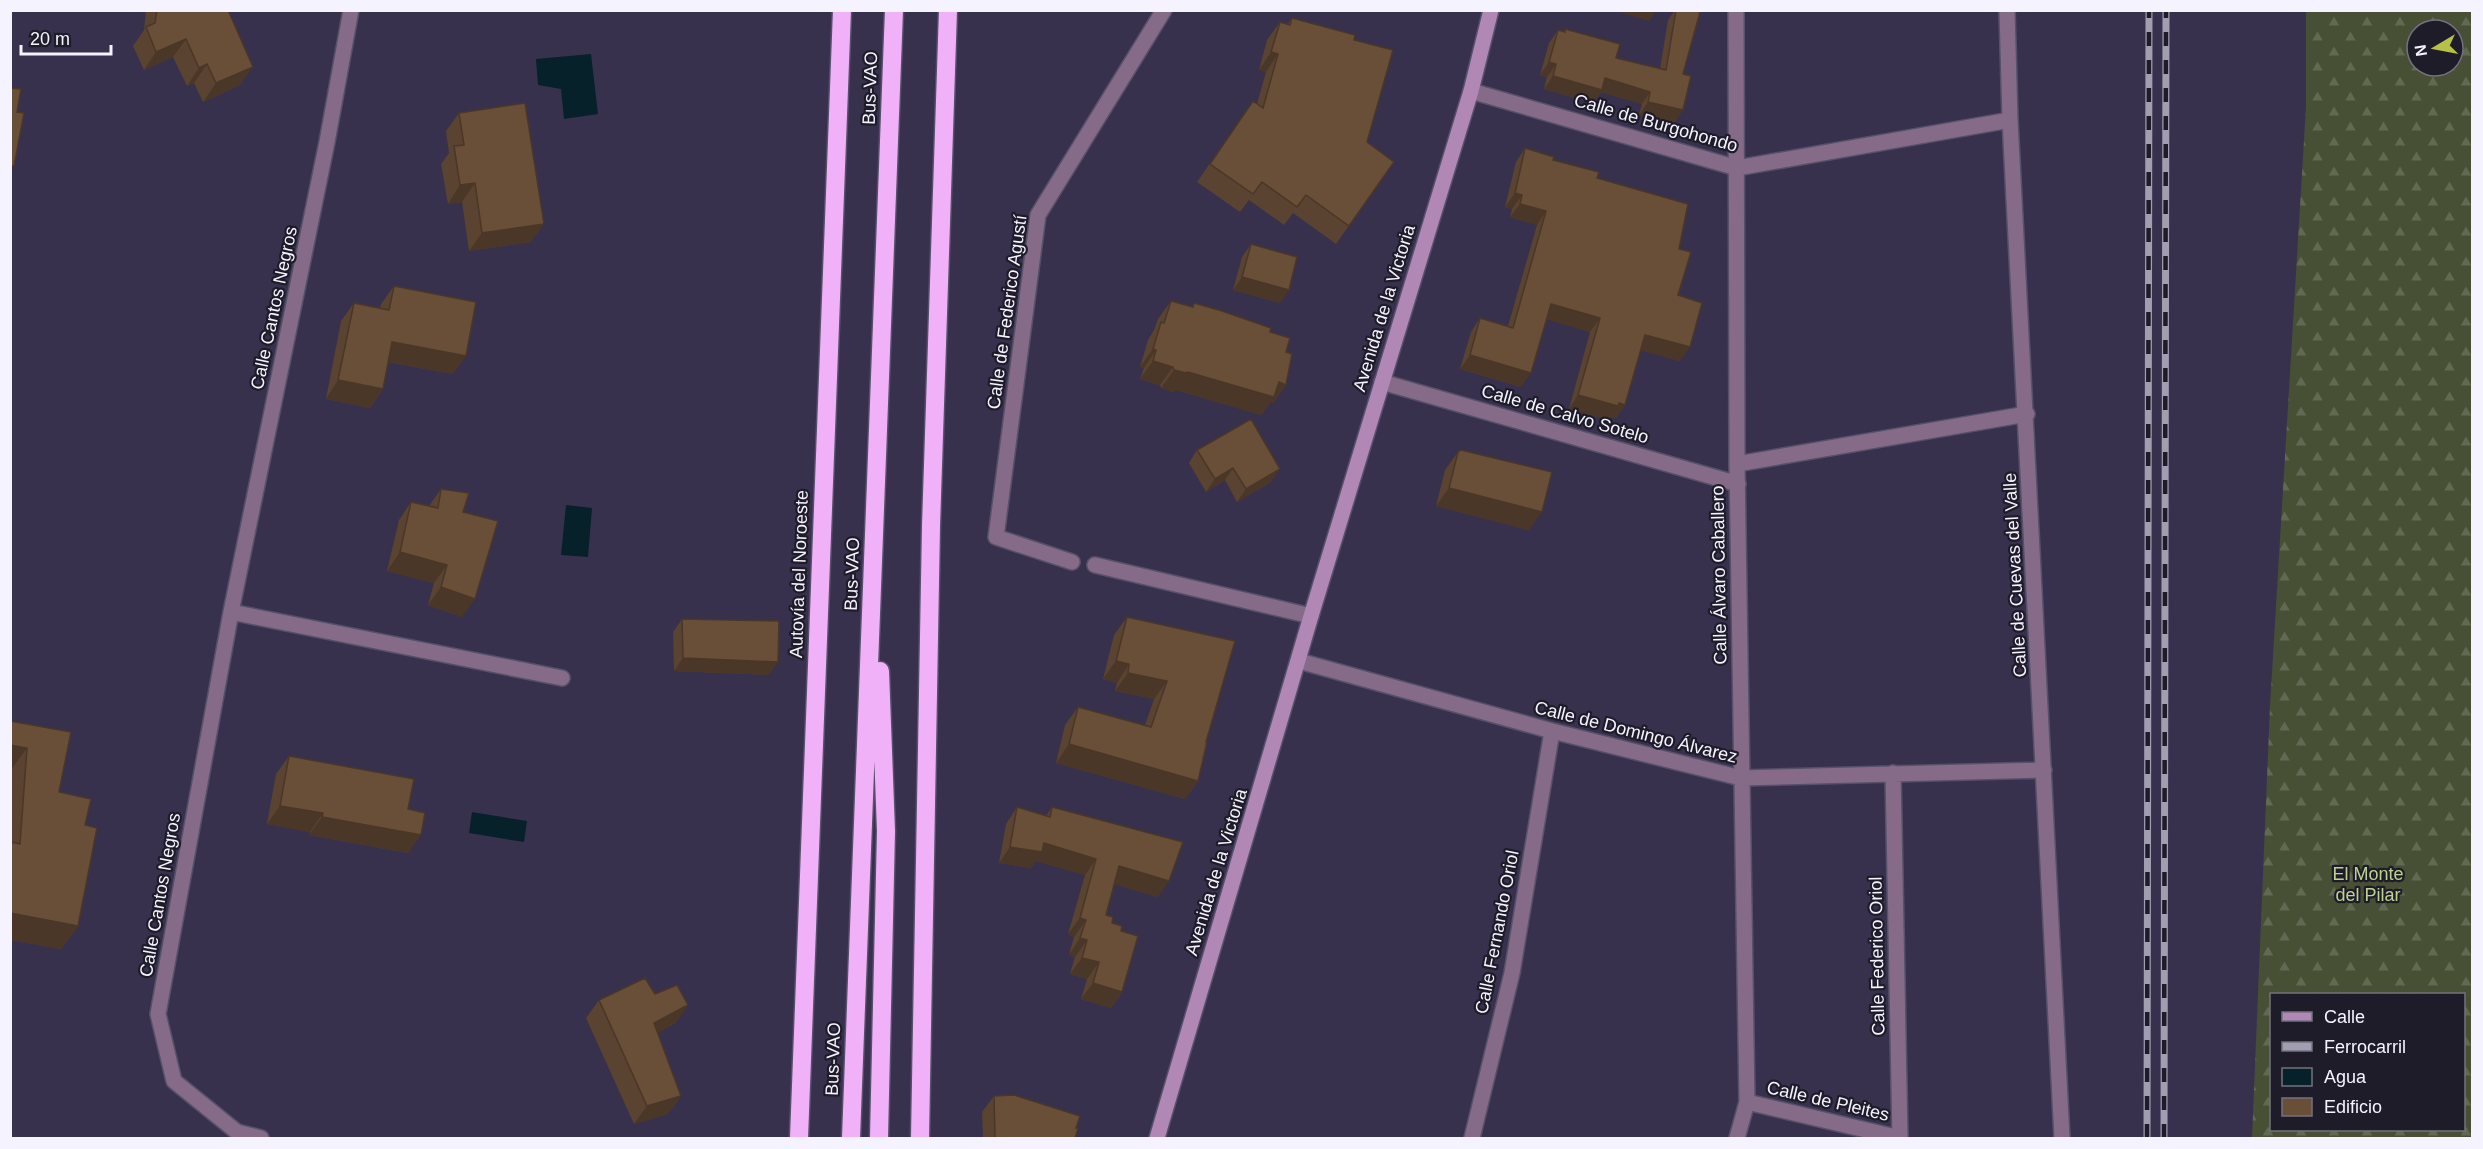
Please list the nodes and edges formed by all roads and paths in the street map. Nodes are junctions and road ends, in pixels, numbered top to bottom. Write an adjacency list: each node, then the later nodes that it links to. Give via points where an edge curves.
1 (351, 10): 19 (street, Calle Cantos Negros)
2 (842, 10): 29 (highway, Autovía del Noroeste)
3 (894, 10): 16 (highway, Bus-VAO)
4 (948, 10): 32 (highway, via 931,526)
5 (1164, 10): 17 (street, Calle de Federico Agustí, via 1038,215 996,537)
6 (1491, 10): 9 (street, Avenida de la Victoria)
7 (1736, 10): 11 (street, Calle Álvaro Caballero)
8 (2007, 10): 10 (street, Calle de Cuevas del Valle)
9 (1471, 90): 11 (street, Calle de Burgohondo); 12 (street, Avenida de la Victoria)
10 (2010, 120): 11 (street, Calle de Burgohondo); 13 (street, Calle de Cuevas del Valle)
11 (1737, 168): 14 (street, Calle Álvaro Caballero)
12 (1382, 382): 15 (street, Calle de Calvo Sotelo); 20 (street, Avenida de la Victoria)
13 (2027, 414): 14 (street); 24 (street, Calle de Cuevas del Valle)
14 (1737, 464): 15 (street, Calle Álvaro Caballero)
15 (1738, 484): 26 (street, Calle Álvaro Caballero)
16 (875, 525): 30 (highway, Bus-VAO); 31 (highway, via 886,831)
17 (1072, 562)
18 (1095, 565): 20 (street)
19 (231, 612): 22 (street); 28 (street, Calle Cantos Negros, via 158,1014 174,1081 237,1132)
20 (1311, 616): 21 (street, Avenida de la Victoria)
21 (1299, 661): 23 (street, Calle de Domingo Álvarez); 33 (street, Avenida de la Victoria)
22 (562, 678)
23 (1552, 731): 26 (street, Calle de Domingo Álvarez); 34 (street, Calle Fernando Oriol, via 1512,973)
24 (2044, 770): 25 (street, Calle de Domingo Álvarez); 37 (street, Calle de Cuevas del Valle)
25 (1893, 773): 26 (street, Calle de Domingo Álvarez); 36 (street, Calle Federico Oriol)
26 (1741, 778): 27 (street, Calle Álvaro Caballero)
27 (1747, 1102): 35 (street, Calle Álvaro Caballero); 36 (street, Calle de Pleites)
28 (261, 1138)
29 (799, 1138)
30 (851, 1138)
31 (879, 1138)
32 (920, 1138)
33 (1157, 1138)
34 (1472, 1138)
35 (1737, 1138)
36 (1900, 1138)
37 (2062, 1138)

